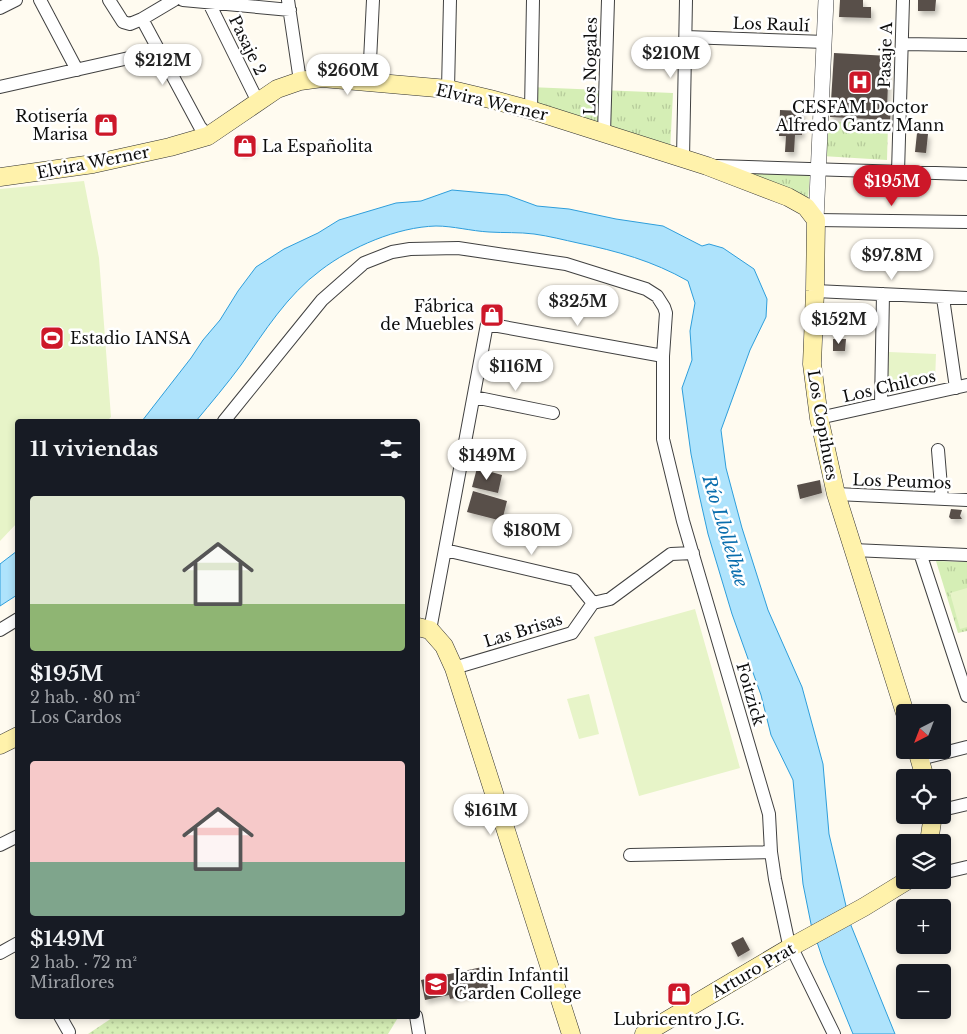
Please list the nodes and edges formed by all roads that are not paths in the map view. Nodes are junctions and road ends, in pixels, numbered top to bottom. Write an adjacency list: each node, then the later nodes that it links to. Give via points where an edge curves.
1 (16, 0): 15 (street)
2 (40, 0): 22 (street)
3 (109, 0): 16 (street, via 123,22 130,24)
4 (174, 0): 16 (street)
5 (183, 0): 13 (street)
6 (373, 0): 24 (street)
7 (450, 0): 26 (street)
8 (533, 0): 28 (street)
9 (608, 0): 29 (street, Los Nogales)
10 (686, 0): 17 (street)
11 (826, 0): 18 (street)
12 (903, 0): 19 (street, Pasaje A)
13 (209, 3): 14 (street); 27 (street, Pasaje 2)
14 (289, 5): 23 (street)
15 (0, 8)
16 (142, 20): 21 (street)
17 (686, 37): 18 (street, Los Raulí); 31 (street)
18 (825, 42): 33 (street)
19 (902, 44): 20 (street); 34 (street, Pasaje A)
20 (967, 44)
21 (160, 51): 22 (street); 30 (street, via 200,127)
22 (77, 70): 25 (street)
23 (300, 81): 24 (main road, Elvira Werner, via 322,78); 27 (main road, Elvira Werner, via 277,89)
24 (369, 82): 26 (main road, Elvira Werner)
25 (2, 83)
26 (448, 89): 28 (main road, Elvira Werner)
27 (256, 103): 30 (main road, Elvira Werner)
28 (531, 110): 29 (main road, Elvira Werner)
29 (604, 133): 31 (main road, Elvira Werner)
30 (208, 136): 36 (main road, Elvira Werner, via 93,164)
31 (683, 158): 32 (main road, Elvira Werner)
32 (707, 166): 33 (street, Elvira Werner); 37 (main road, via 788,197 806,208)
33 (818, 169): 34 (street, Elvira Werner); 37 (street)
34 (898, 172): 35 (street, Elvira Werner)
35 (967, 174)
36 (0, 177)
37 (816, 220): 38 (street); 39 (main road, Los Copihues)
38 (967, 222)
39 (815, 291): 40 (street); 48 (main road, Los Copihues, via 812,364)
40 (883, 294): 41 (street); 46 (street)
41 (943, 298): 42 (street); 44 (street)
42 (967, 298)
43 (663, 356): 45 (street, via 487,324); 49 (street, Foitzick, via 666,313 657,296 646,289 566,264 458,248 410,249 364,263 322,300); 56 (street, Foitzick, via 664,439)
44 (962, 386): 46 (street, Los Chilcos)
45 (474, 397): 47 (street); 54 (street)
46 (881, 404): 48 (street, Los Chilcos)
47 (552, 414)
48 (819, 418): 51 (main road, Los Copihues)
49 (226, 419)
50 (938, 450): 52 (street)
51 (836, 494): 52 (street, Los Peumos); 55 (main road, Los Copihues)
52 (942, 498): 53 (street, Los Peumos)
53 (967, 500)
54 (445, 550): 59 (street, via 574,580); 61 (street)
55 (853, 550): 57 (street); 65 (main road, Los Copihues)
56 (693, 553): 59 (street, via 671,554 610,599); 74 (street, Foitzick, via 769,814)
57 (920, 553): 58 (street); 64 (street)
58 (967, 556)
59 (593, 603): 63 (street, Las Brisas, via 572,634)
60 (15, 622): 62 (street)
61 (424, 628): 63 (main road, via 444,646)
62 (0, 630)
63 (454, 668): 86 (main road)
64 (967, 696)
65 (902, 704)
66 (15, 738): 67 (main road)
67 (0, 745)
68 (967, 747): 69 (street)
69 (951, 750)
70 (967, 804): 71 (street)
71 (951, 808)
72 (15, 838): 73 (street)
73 (0, 845)
74 (771, 852): 75 (street); 80 (street, Foitzick, via 775,879)
75 (630, 855)
76 (967, 868): 77 (street)
77 (951, 871)
78 (896, 889): 80 (main road, Arturo Prat)
79 (15, 945): 81 (street)
80 (794, 946): 87 (main road, Arturo Prat); 88 (street, Foitzick)
81 (0, 953)
82 (62, 1019): 84 (street)
83 (416, 1019): 85 (street)
84 (69, 1032)
85 (419, 1034)
86 (572, 1034)
87 (644, 1034)
88 (834, 1034)

